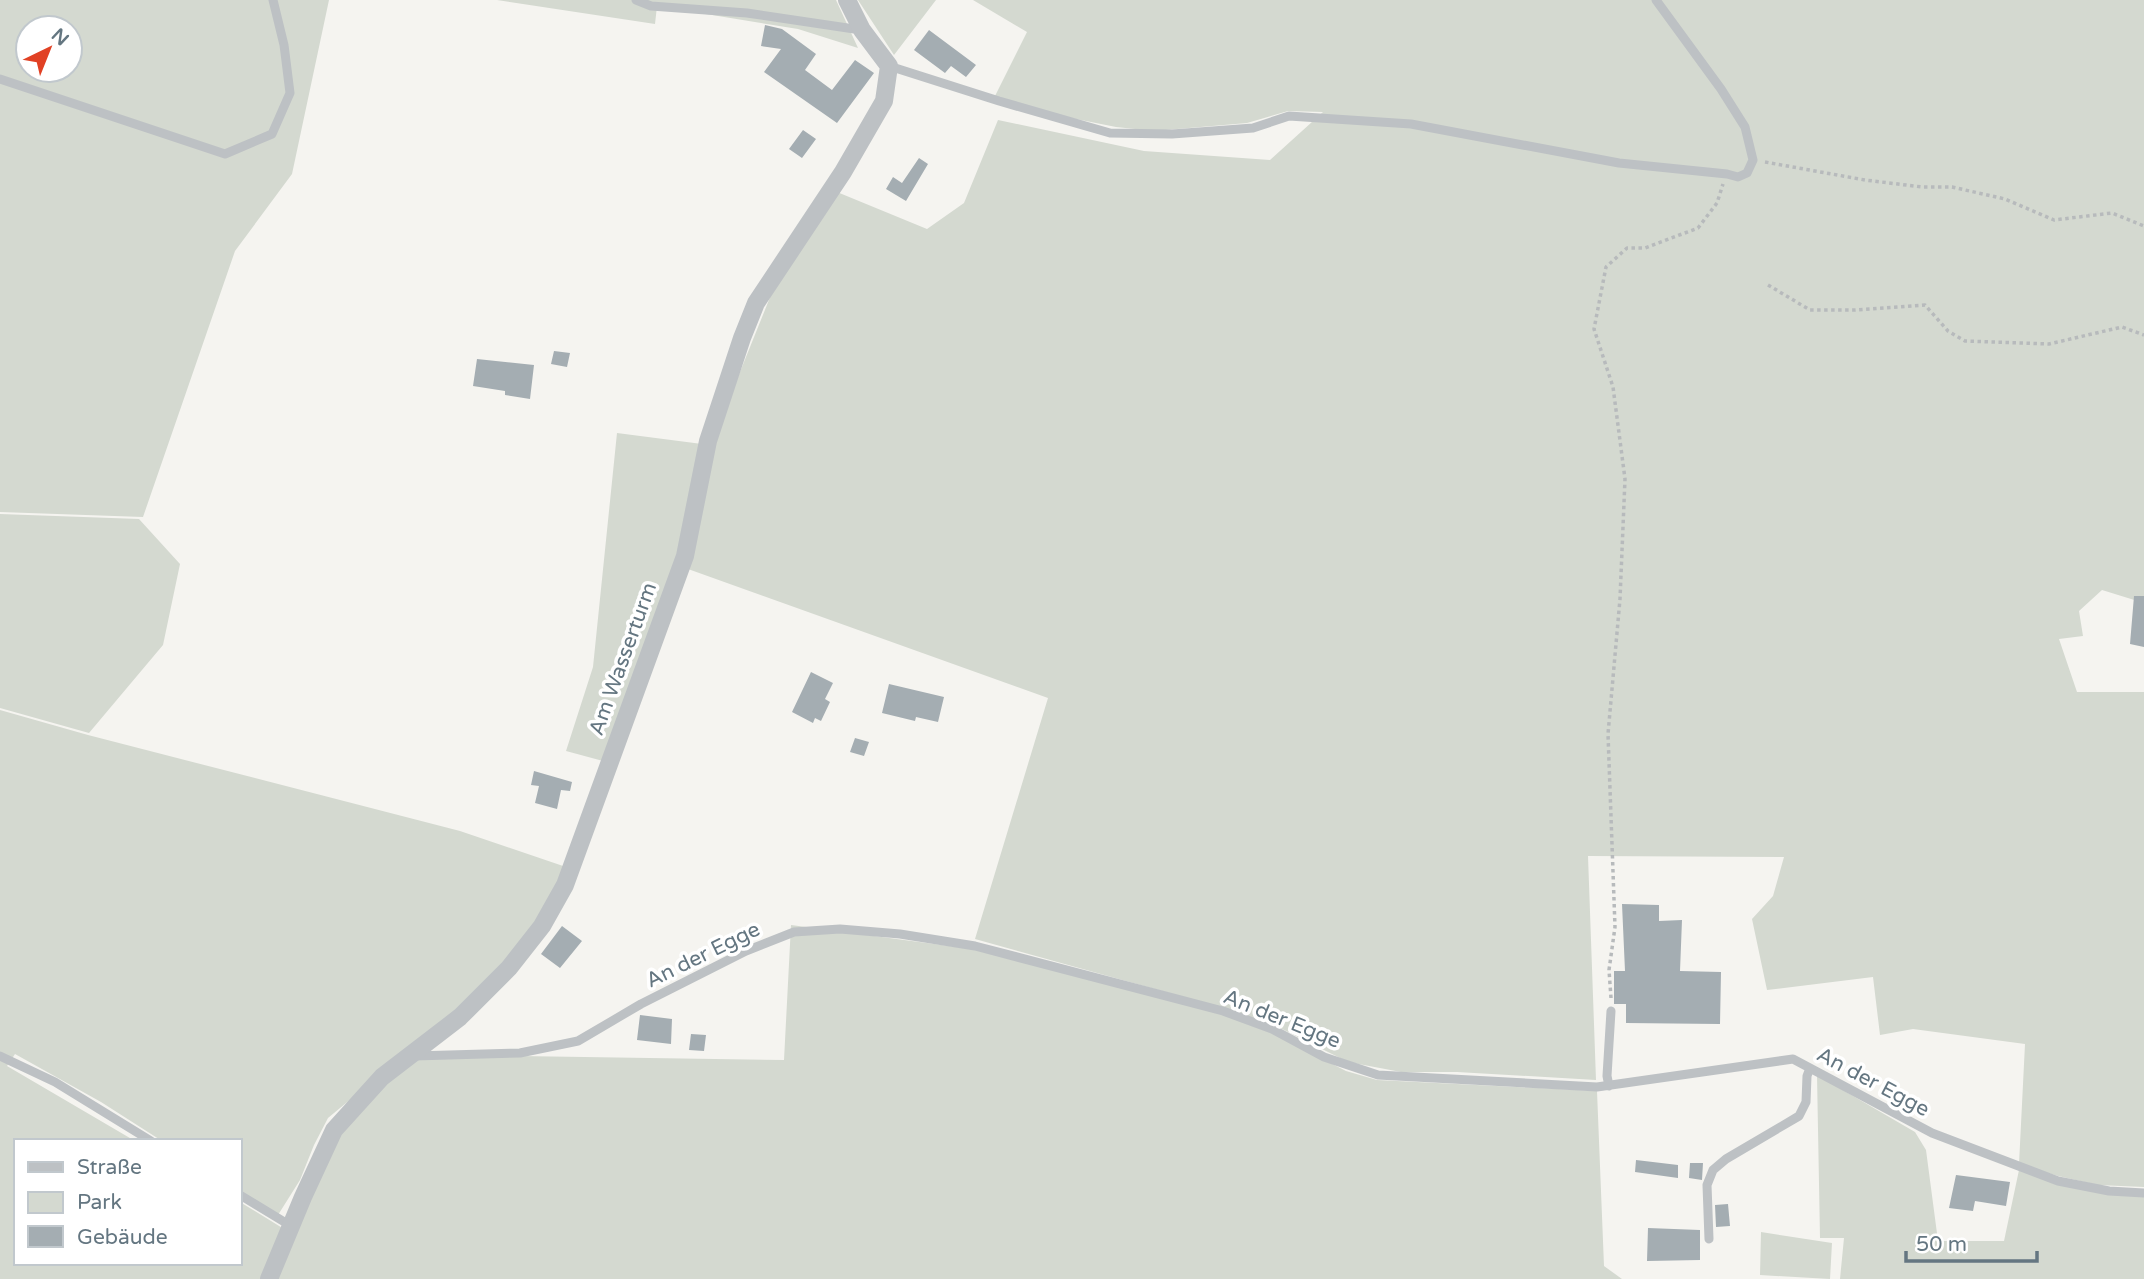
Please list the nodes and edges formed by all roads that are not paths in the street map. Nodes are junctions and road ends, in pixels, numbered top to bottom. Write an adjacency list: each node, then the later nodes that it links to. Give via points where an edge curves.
1 (273, 0): 7 (lane, via 289,93 272,134 225,154)
2 (636, 0): 5 (lane, via 651,6 747,13)
3 (847, 0): 5 (street)
4 (1656, 0): 6 (lane, via 1745,127 1753,160 1747,173 1738,177 1619,163 1411,124 1289,116 1253,128 1110,133)
5 (862, 30): 6 (street)
6 (889, 66): 10 (street, Am Wasserturm, via 884,100 751,314 708,441 685,556 565,885 542,926 509,968 460,1017)
7 (0, 79)
8 (1611, 1011): 12 (lane)
9 (0, 1056): 13 (lane, via 55,1082)
10 (410, 1056): 12 (lane, An der Egge, via 520,1053 578,1041 746,951 794,932 840,929 975,946 1223,1011 1272,1029 1324,1057 1378,1074); 16 (street, Am Wasserturm, via 382,1077 334,1130)
11 (1810, 1068): 12 (lane, An der Egge, via 1793,1059); 14 (lane, An der Egge, via 1932,1133 2058,1181); 17 (lane, via 1800,1116 1713,1170 1707,1185)
12 (1609, 1086)
13 (148, 1139)
14 (2144, 1193)
15 (242, 1196): 16 (lane)
16 (291, 1226): 18 (street, Am Wasserturm)
17 (1709, 1239)
18 (269, 1279)

